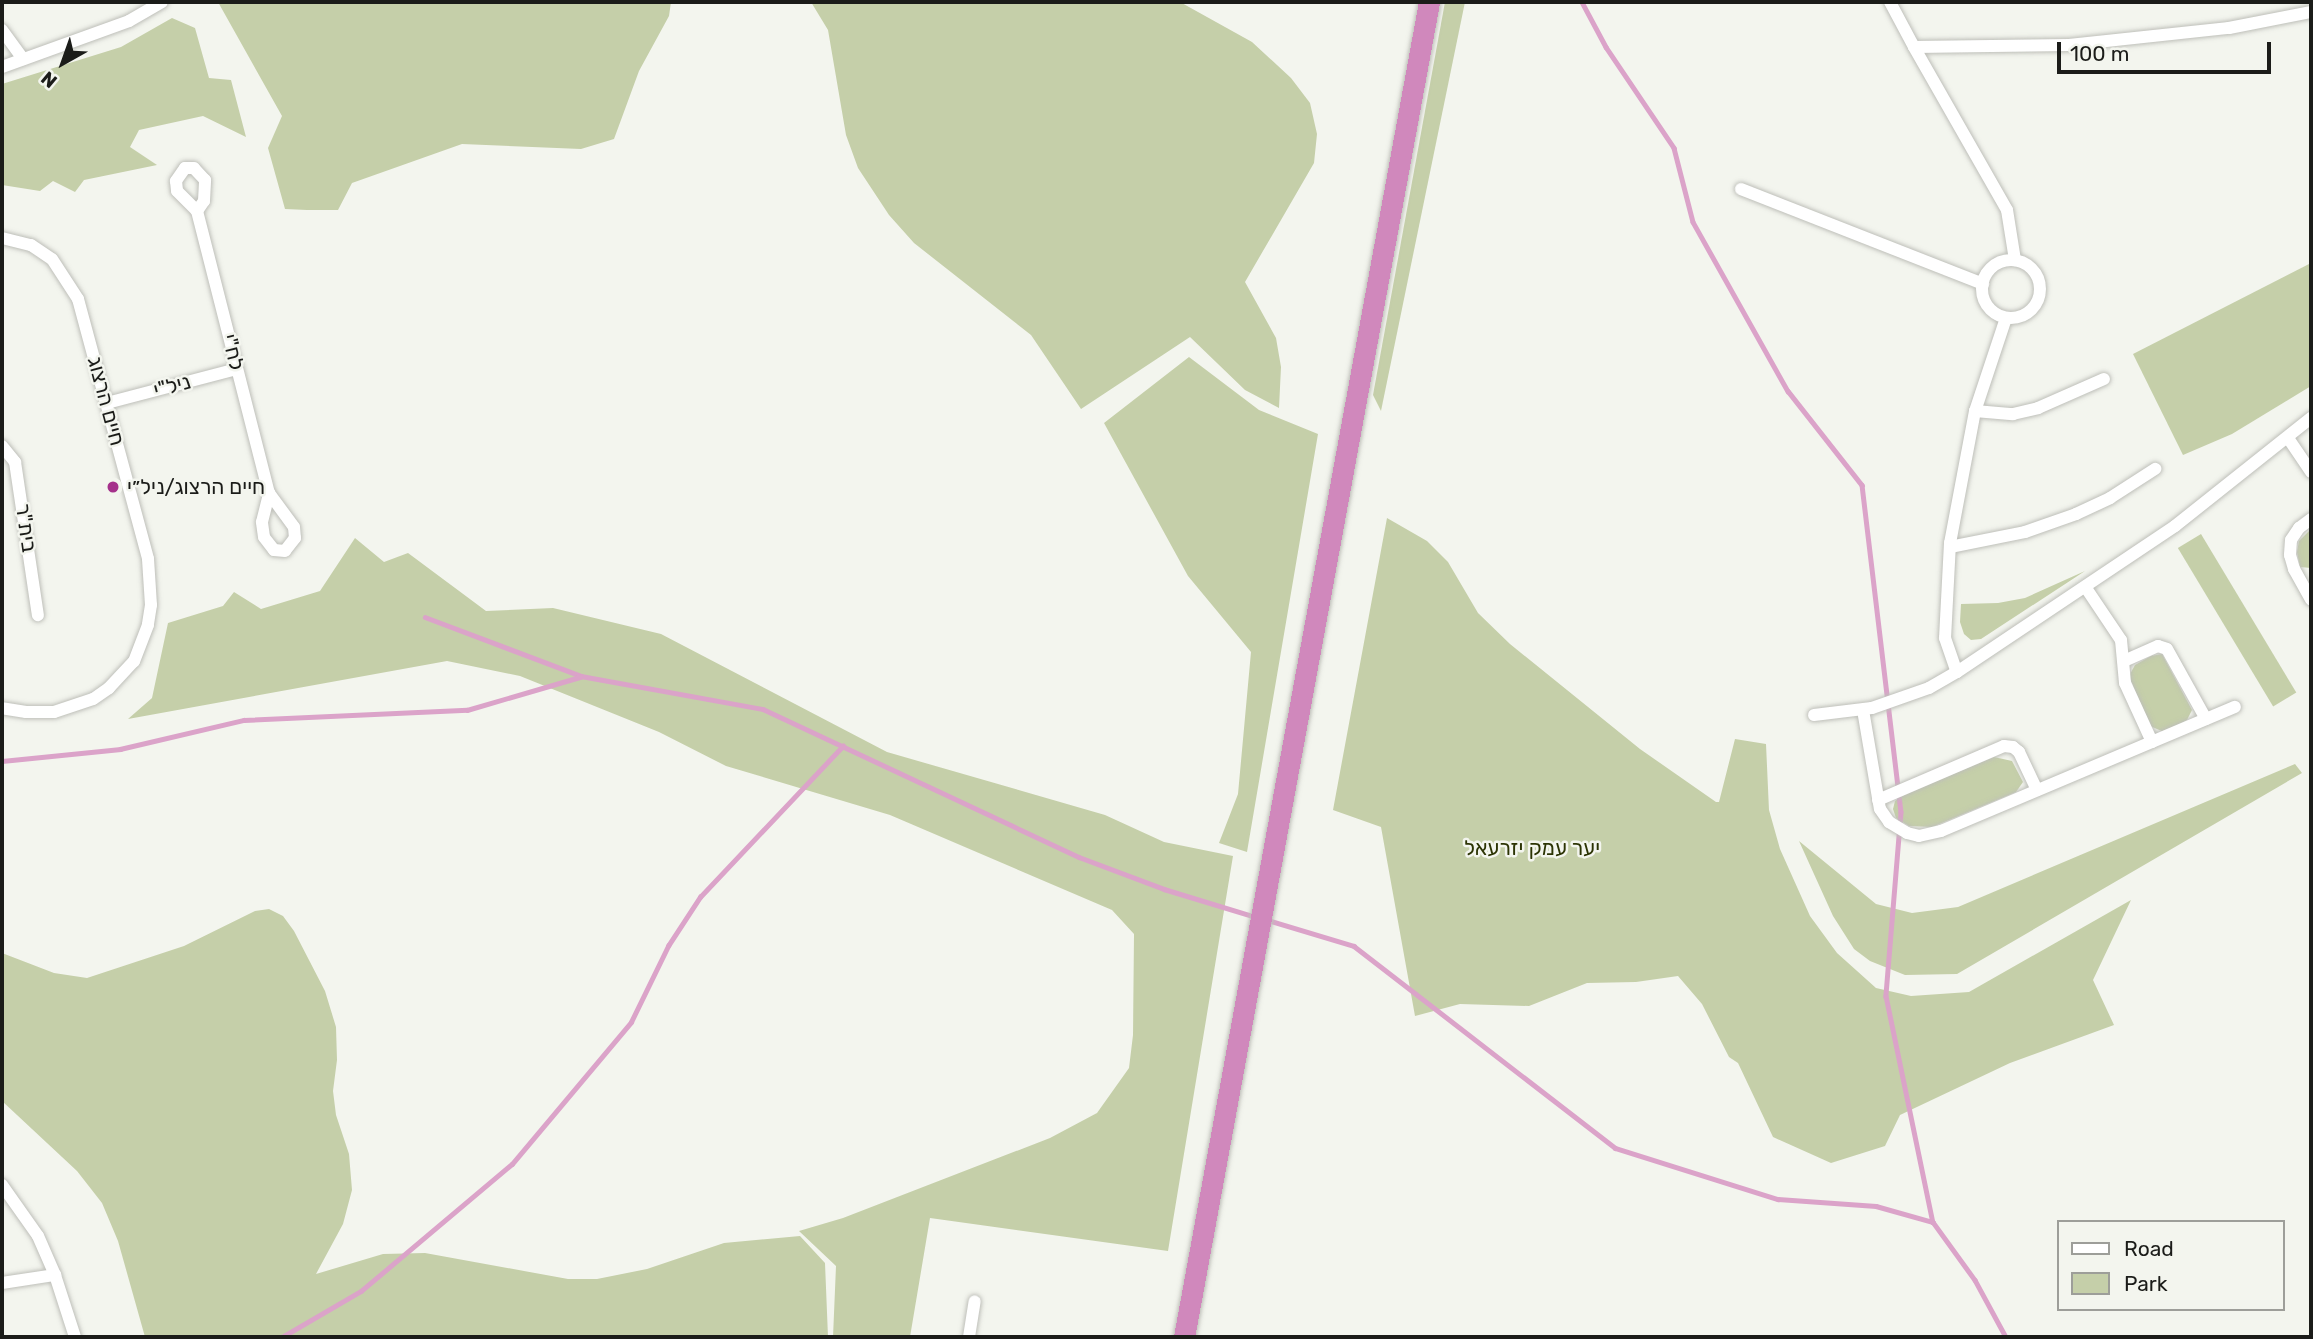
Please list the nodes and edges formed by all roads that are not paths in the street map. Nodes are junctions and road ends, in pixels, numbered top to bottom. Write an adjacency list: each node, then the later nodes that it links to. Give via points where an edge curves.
1 (162, 2): 7 (street, via 129,21)
2 (1429, 2): 46 (highway)
3 (1890, 2): 6 (street)
4 (2311, 12): 6 (street, via 2230,28 2069,45)
5 (2, 30): 7 (street)
6 (1914, 47): 12 (street, via 2007,210)
7 (23, 60): 8 (street)
8 (2, 67)
9 (1741, 189): 13 (street)
10 (197, 211): 15 (street, לח"י)
11 (2, 238): 17 (street, חיים הרצוג, via 42,251 66,276 85,318)
12 (2015, 260): 13 (street, via 1991,268); 14 (street, via 2038,276 2040,295 2032,311)
13 (1983, 284): 14 (street, via 1990,310)
14 (2006, 318): 18 (street)
15 (237, 369): 17 (street, ניל"י); 24 (street, לח"י)
16 (2104, 379): 18 (street, via 2038,408 2013,414)
17 (107, 403): 33 (street, חיים הרצוג, via 148,559 151,605 142,644 123,676 93,699 54,712)
18 (1975, 411): 26 (street)
19 (2311, 418): 20 (street)
20 (2288, 438): 23 (street); 27 (street, via 2193,514)
21 (2, 446): 29 (street, בית"ר, via 15,462)
22 (2155, 469): 26 (street, via 2076,514 2025,532)
23 (2311, 472)
24 (269, 493)
25 (2311, 519): 28 (street, via 2291,540 2290,555)
26 (1950, 547): 31 (street, via 1945,638)
27 (2086, 588): 30 (street, via 2120,640); 31 (street)
28 (2311, 600)
29 (38, 615)
30 (2124, 661): 36 (street, via 2158,646 2167,649); 37 (street, via 2125,682)
31 (1957, 672): 34 (street, via 1903,698)
32 (2235, 707): 36 (street)
33 (2, 708)
34 (1863, 710): 35 (street); 39 (street)
35 (1814, 715)
36 (2206, 719): 37 (street)
37 (2152, 742): 38 (street)
38 (2037, 790): 39 (street, via 1919,836 1889,822); 39 (street, via 2019,752 2004,747)
39 (1878, 800)
40 (2, 1185): 41 (street, via 38,1236)
41 (55, 1275): 42 (street); 44 (street)
42 (2, 1283)
43 (975, 1301): 45 (street)
44 (75, 1337)
45 (969, 1337)
46 (1184, 1337)

